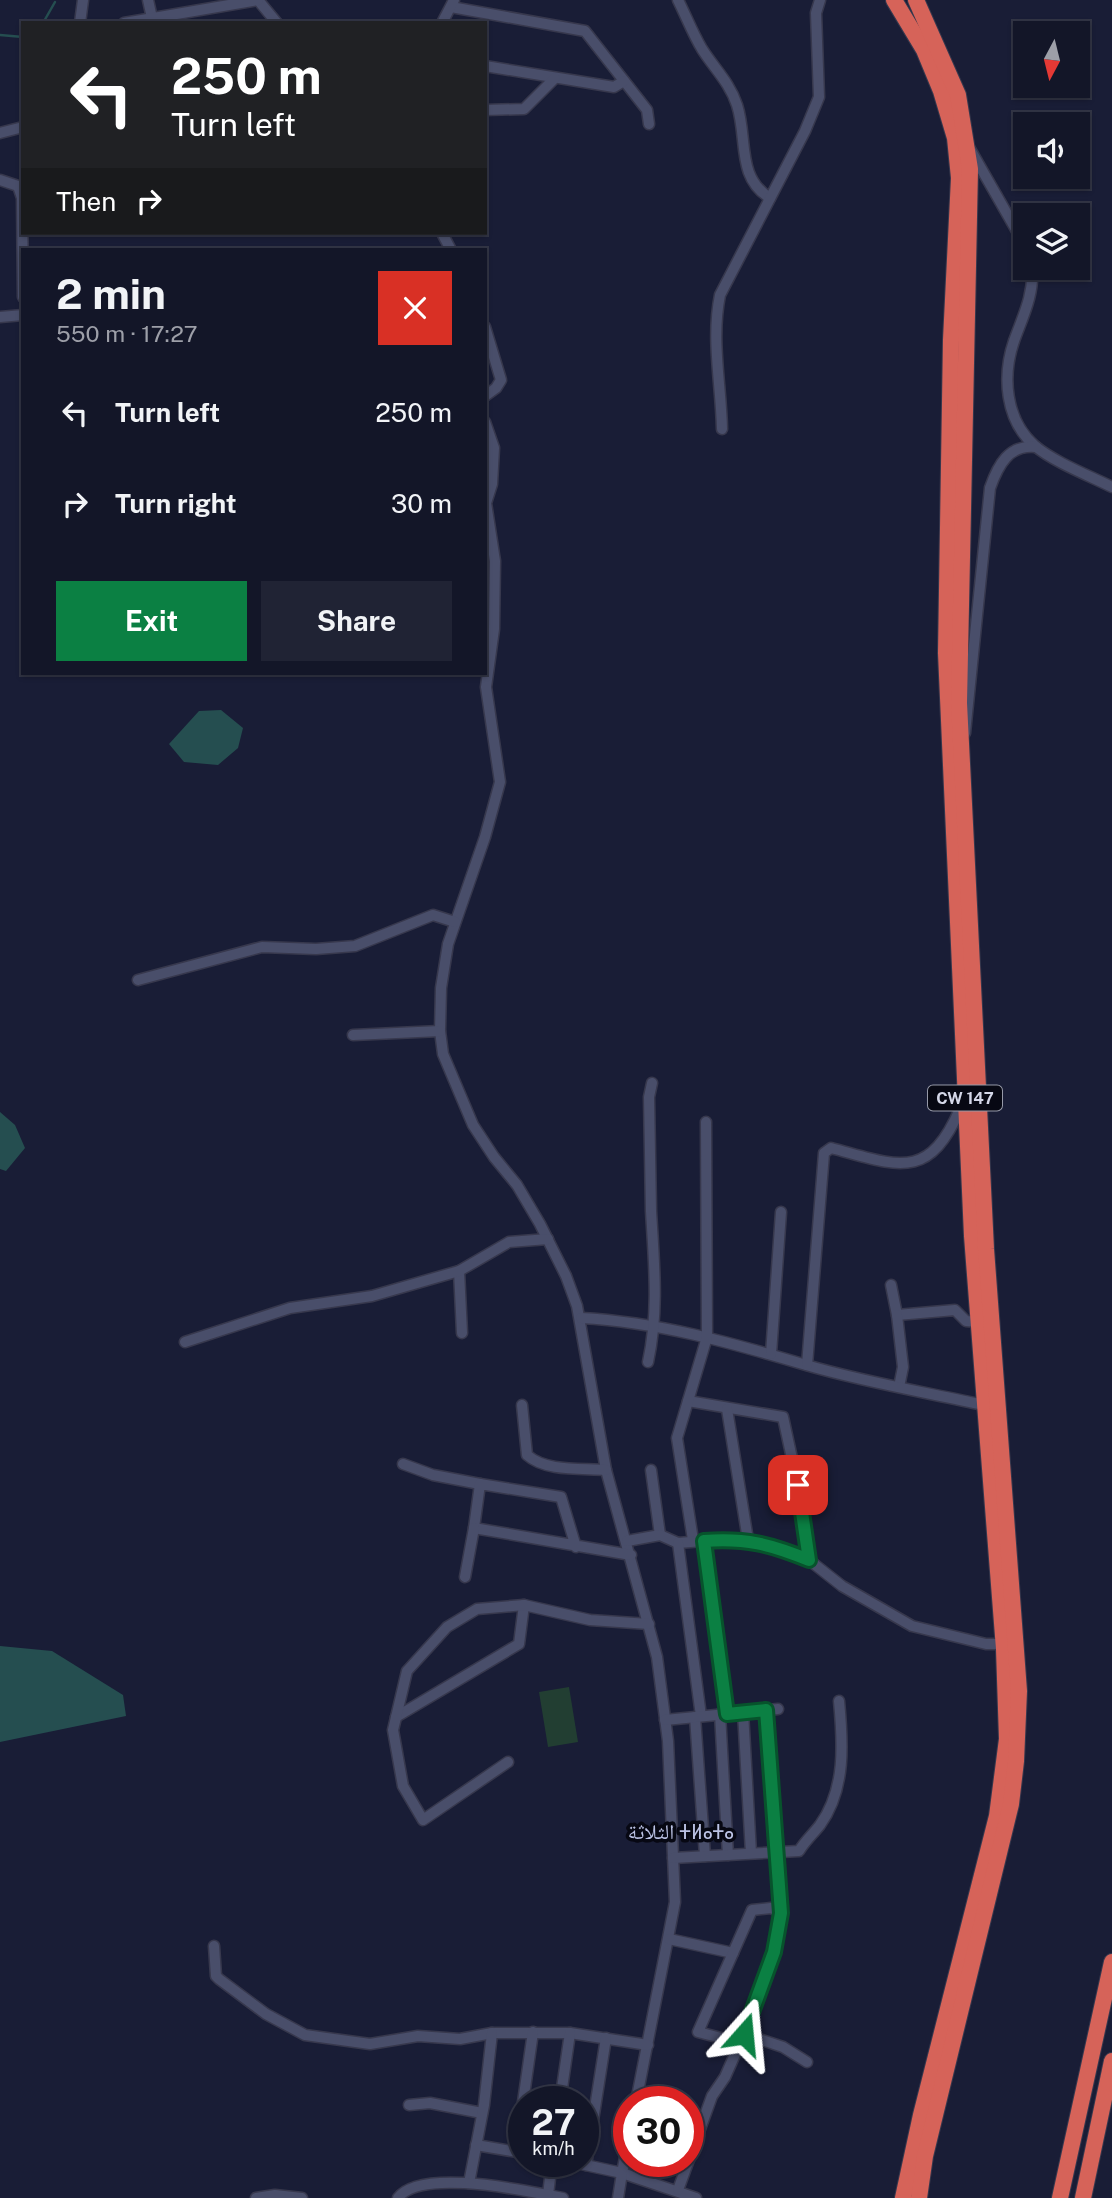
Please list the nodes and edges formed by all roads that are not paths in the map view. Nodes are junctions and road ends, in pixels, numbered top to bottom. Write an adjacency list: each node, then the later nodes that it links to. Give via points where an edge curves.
1 (83, 0): 11 (street)
2 (148, 0): 10 (street)
3 (258, 0): 9 (street); 13 (street)
4 (678, 0): 25 (street, via 737,105 747,171 756,189)
5 (820, 0): 25 (street, via 816,13 819,97)
6 (894, 0): 44 (highway, CW 147, via 924,50 941,91 955,138 959,178 951,340 946,653)
7 (916, 0): 22 (highway, CW 147, via 958,96)
8 (452, 3): 14 (street); 17 (street, via 585,31)
9 (191, 17): 10 (street)
10 (152, 18): 12 (street)
11 (80, 21)
12 (135, 21)
13 (275, 21)
14 (443, 21)
15 (487, 66): 16 (street)
16 (555, 78): 17 (street, via 614,87); 18 (street, via 524,109)
17 (624, 81): 19 (street, via 648,110)
18 (487, 110)
19 (649, 124)
20 (21, 128): 21 (street)
21 (0, 133)
22 (967, 144): 26 (street); 38 (highway, CW 147, via 971,194)
23 (0, 180): 24 (street, via 18,186)
24 (21, 195)
25 (771, 198): 33 (street, via 720,295 716,315)
26 (1013, 222)
27 (1032, 280): 34 (street, via 1007,376 1014,414)
28 (21, 315): 29 (street)
29 (0, 317)
30 (487, 334): 31 (street, via 500,380)
31 (487, 395)
32 (487, 428): 36 (street, via 494,448)
33 (722, 429)
34 (1036, 447): 35 (street); 38 (street, via 1009,453 990,488 971,695)
35 (1112, 487)
36 (487, 500)
37 (487, 509): 39 (street, via 495,561 494,629 486,687 500,782)
38 (960, 752): 132 (highway, CW 147, via 986,1249 1018,1725 1008,1816 928,2143)
39 (455, 922): 40 (street, via 433,915 355,946 262,947); 41 (street, via 444,964)
40 (138, 980)
41 (440, 1031): 42 (street); 47 (street, via 443,1054 473,1125 517,1185)
42 (353, 1035)
43 (652, 1083): 53 (street)
44 (966, 1107): 52 (highway, CW 147); 59 (street, via 928,1158 882,1161 831,1148 824,1153)
45 (706, 1122): 55 (street)
46 (781, 1212): 57 (street)
47 (548, 1239): 48 (street, via 509,1242); 51 (street)
48 (459, 1271): 54 (street); 56 (street, via 372,1296 290,1308)
49 (891, 1286): 50 (street)
50 (897, 1315): 52 (street, via 955,1310 966,1321); 60 (street, via 903,1367)
51 (580, 1318): 53 (street); 66 (street)
52 (978, 1322): 63 (highway, CW 147)
53 (656, 1327): 55 (street); 58 (street)
54 (462, 1333)
55 (708, 1337): 57 (street); 61 (street)
56 (185, 1342)
57 (771, 1354): 59 (street)
58 (648, 1362)
59 (807, 1365): 60 (street)
60 (899, 1387): 63 (street)
61 (688, 1401): 64 (street); 73 (street, via 677,1438)
62 (522, 1405): 66 (street, via 527,1455 534,1461)
63 (984, 1405): 81 (highway, CW 147)
64 (727, 1409): 71 (street); 77 (street, via 783,1417)
65 (403, 1464): 68 (street)
66 (606, 1470): 72 (street)
67 (651, 1470): 70 (street)
68 (480, 1484): 69 (street); 75 (street, via 561,1497)
69 (474, 1528): 75 (street); 78 (street)
70 (660, 1535): 72 (street); 74 (street)
71 (748, 1540): 73 (street); 77 (street)
72 (627, 1541): 76 (street)
73 (698, 1541): 74 (street); 86 (street)
74 (678, 1543): 87 (street)
75 (576, 1547): 76 (street)
76 (631, 1555): 80 (street)
77 (809, 1560): 81 (street, via 842,1587 912,1626)
78 (465, 1577)
79 (524, 1605): 80 (street, via 590,1620); 88 (street, via 519,1644); 88 (street, via 477,1609 447,1626 407,1671)
80 (649, 1624): 89 (street)
81 (1003, 1644): 131 (highway, CW 147, via 1007,1739 997,1816)
82 (839, 1701): 93 (street, via 844,1748 837,1789 821,1824 799,1850)
83 (778, 1709): 84 (street)
84 (766, 1710): 85 (street); 93 (street)
85 (743, 1712): 86 (street); 94 (street)
86 (723, 1714): 87 (street); 95 (street)
87 (698, 1716): 89 (street); 96 (street)
88 (396, 1717): 91 (street, via 393,1730 403,1786)
89 (665, 1720): 97 (street)
90 (508, 1762): 91 (street)
91 (423, 1820): 92 (street)
92 (431, 1829)
93 (776, 1852): 94 (street); 98 (street)
94 (751, 1853): 95 (street)
95 (728, 1855): 96 (street)
96 (705, 1856): 97 (street)
97 (673, 1858): 99 (street, via 676,1902)
98 (781, 1913): 101 (street, via 771,1908 752,1910); 107 (street, via 774,1952)
99 (669, 1939): 101 (street); 108 (street)
100 (214, 1946): 104 (street, via 216,1976 295,2032 370,2044 418,2036 460,2039)
101 (733, 1953): 107 (street, via 698,2032)
102 (1112, 1962): 133 (highway)
103 (533, 2032): 104 (street); 105 (street); 111 (street)
104 (492, 2033): 116 (street)
105 (570, 2033): 106 (street); 112 (street)
106 (606, 2038): 108 (street); 113 (street)
107 (742, 2039): 110 (street, via 783,2047); 123 (street, via 712,2096)
108 (648, 2045): 114 (street)
109 (1112, 2061): 134 (highway)
110 (807, 2062)
111 (527, 2086)
112 (562, 2086)
113 (598, 2086)
114 (639, 2086)
115 (409, 2105): 116 (street)
116 (482, 2113): 117 (street)
117 (476, 2145): 118 (street); 122 (street)
118 (508, 2150)
119 (550, 2177): 124 (street)
120 (621, 2177): 129 (street)
121 (635, 2177): 123 (street)
122 (469, 2183): 124 (street); 125 (street, via 415,2186)
123 (678, 2190): 130 (street)
124 (548, 2195): 128 (street)
125 (398, 2197)
126 (256, 2198): 127 (street)
127 (302, 2198)
128 (563, 2198)
129 (618, 2198)
130 (696, 2198)
131 (903, 2198)
132 (919, 2198)
133 (1060, 2198)
134 (1083, 2198)

